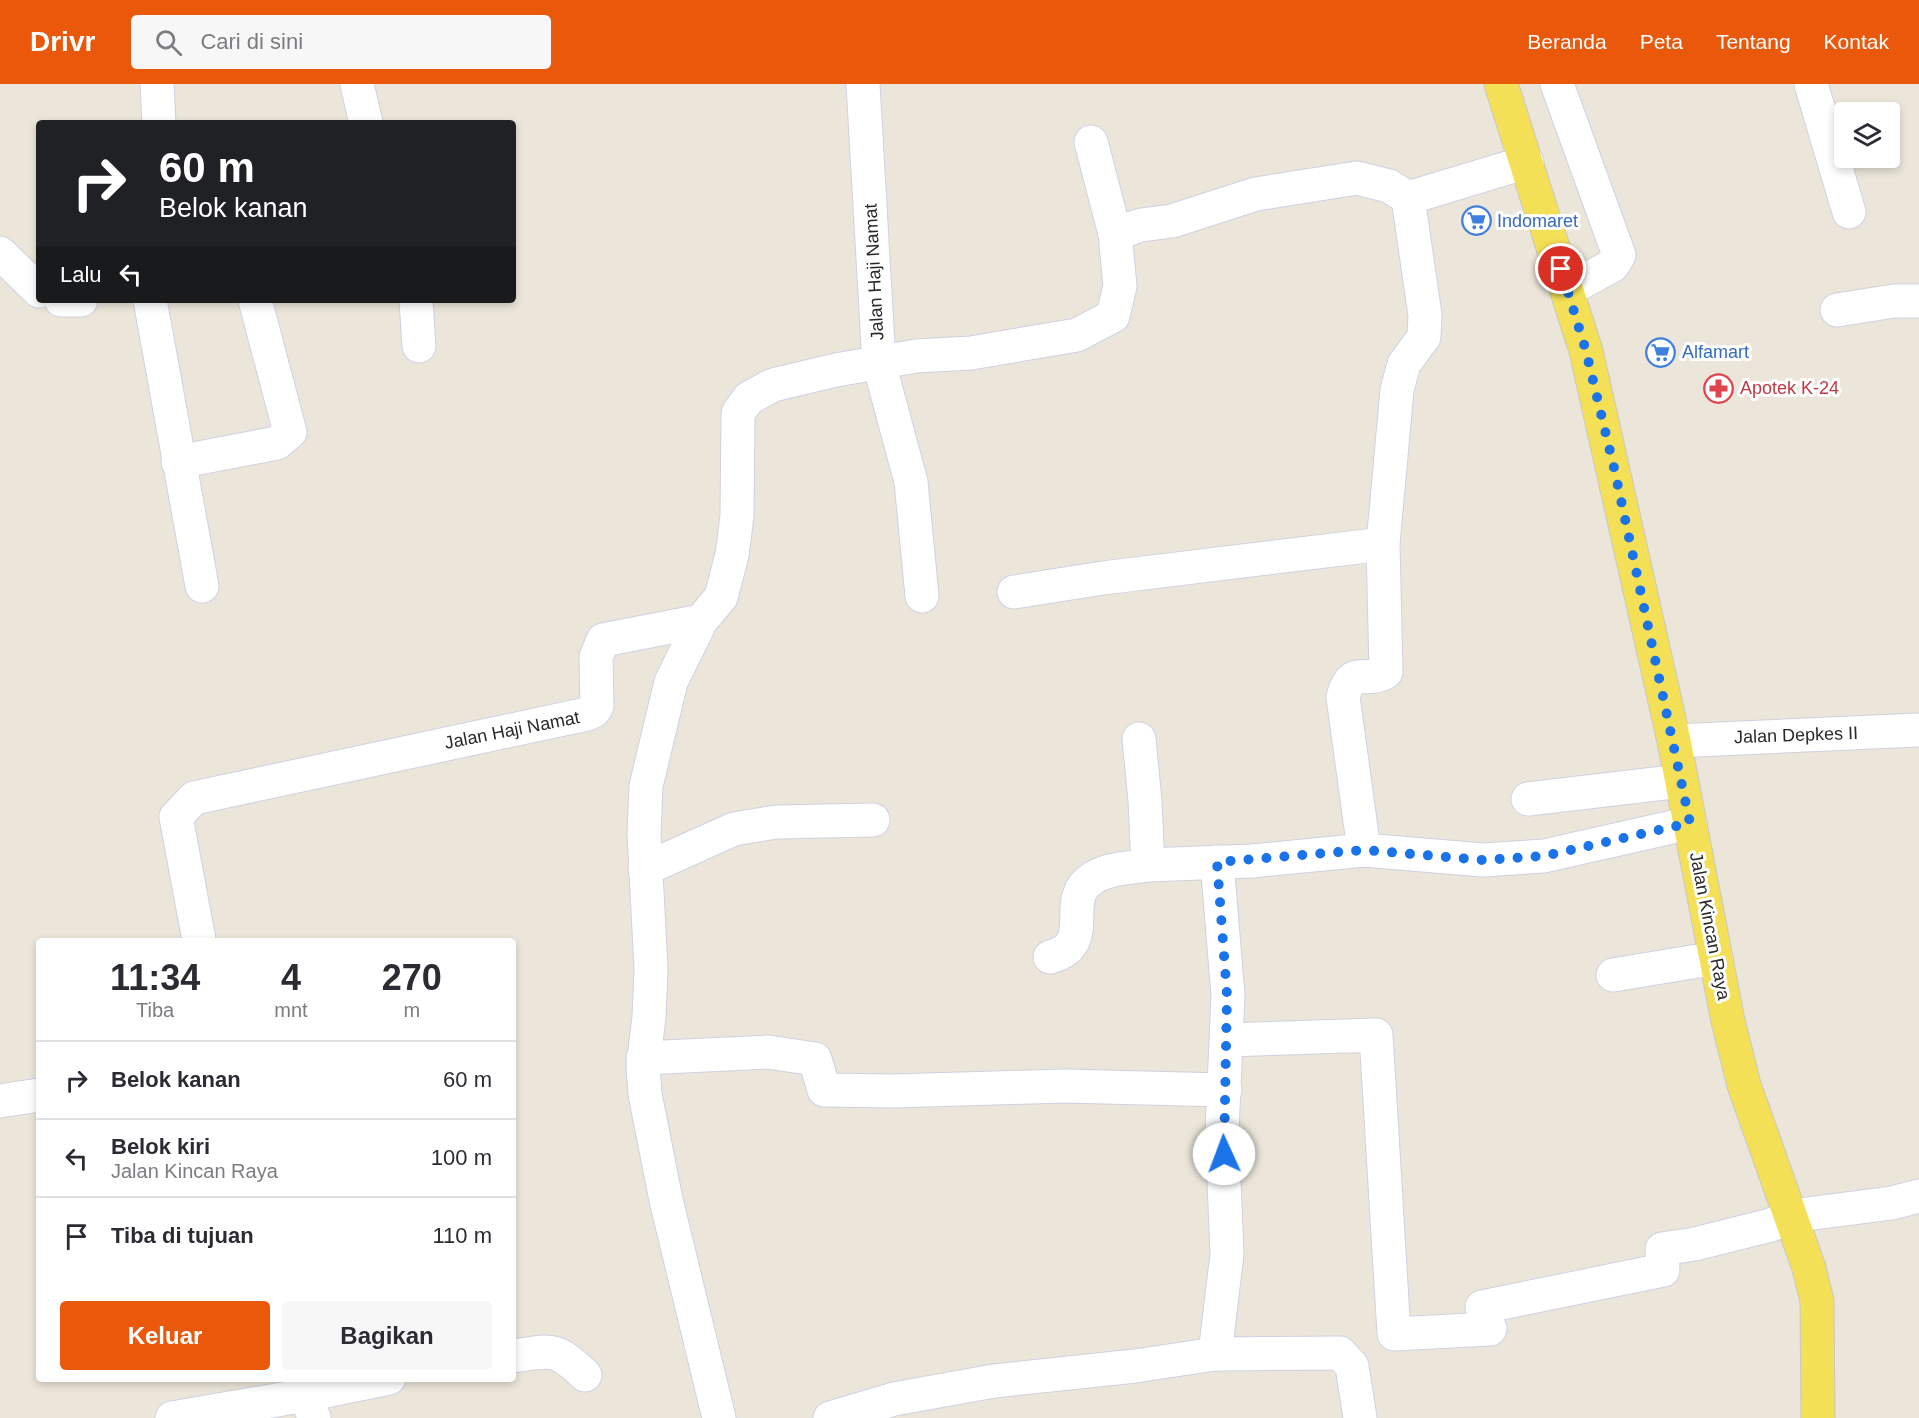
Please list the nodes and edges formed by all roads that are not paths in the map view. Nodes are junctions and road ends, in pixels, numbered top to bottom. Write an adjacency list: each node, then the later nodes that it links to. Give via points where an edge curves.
1 (157, 84): 7 (street)
2 (357, 84): 8 (street)
3 (862, 84): 23 (street, Jalan Haji Namat)
4 (1501, 84): 10 (main road, Jalan Kincan Raya)
5 (1557, 84): 16 (street, via 1619,255 1613,265)
6 (1810, 84): 12 (street)
7 (159, 120)
8 (365, 120)
9 (1091, 142): 13 (street)
10 (1527, 162): 11 (street); 16 (main road, Jalan Kincan Raya)
11 (1408, 198): 13 (street, via 1389,186 1357,178 1256,194 1172,221); 25 (street, via 1419,258 1424,336 1404,364 1396,390)
12 (1849, 212)
13 (1115, 234): 23 (street, via 1120,286 1113,316 1077,335)
14 (0, 253): 15 (street)
15 (36, 288)
16 (1568, 290): 32 (main road, Jalan Kincan Raya, via 1586,351)
17 (1919, 301): 21 (street)
18 (151, 303): 24 (street)
19 (256, 303): 24 (street, via 290,432 277,443)
20 (416, 303): 22 (street)
21 (1838, 310)
22 (419, 346)
23 (879, 363): 28 (street, via 910,482); 29 (street, Jalan Haji Namat, via 773,385 749,398 738,413 737,516 732,555 721,597)
24 (178, 462): 26 (street)
25 (1383, 544): 27 (street); 37 (street, via 1386,672 1353,677 1347,682 1343,697)
26 (202, 586)
27 (1014, 592)
28 (922, 596)
29 (701, 621): 40 (street, via 671,682 646,786); 41 (street, Jalan Haji Namat, via 603,640 596,657 597,706 587,714 194,798 176,817)
30 (1919, 730): 32 (street, Jalan Depkes II)
31 (1139, 739): 39 (street)
32 (1674, 741): 33 (main road, Jalan Kincan Raya)
33 (1682, 781): 34 (street); 36 (main road, Jalan Kincan Raya)
34 (1528, 799)
35 (873, 820): 40 (street, via 776,822 734,829)
36 (1690, 823): 37 (street, via 1544,856 1483,860); 43 (main road, Jalan Kincan Raya)
37 (1364, 850): 38 (street)
38 (1217, 862): 39 (street); 45 (street)
39 (1148, 865): 42 (street, via 1106,872 1091,879 1077,901 1072,947)
40 (645, 869): 46 (street, via 651,992)
41 (199, 938)
42 (1050, 957)
43 (1716, 958): 44 (street); 51 (main road, Jalan Kincan Raya, via 1744,1085)
44 (1613, 975)
45 (1227, 1041): 47 (street); 51 (street, via 1376,1035 1394,1334 1490,1329 1482,1307 1663,1270 1662,1249)
46 (643, 1058): 47 (street, via 768,1052 815,1059 824,1090 1064,1086); 59 (street, via 645,1094 666,1200)
47 (1225, 1090): 52 (street, via 1222,1132 1227,1254)
48 (36, 1095): 49 (street)
49 (0, 1101)
50 (1919, 1196): 51 (street)
51 (1781, 1221): 62 (main road, Jalan Kincan Raya, via 1809,1268 1817,1301)
52 (1215, 1354): 57 (street, via 994,1381); 61 (street, via 1340,1353 1352,1366)
53 (516, 1356): 54 (street, via 551,1350 565,1356)
54 (585, 1375)
55 (378, 1382): 56 (street)
56 (310, 1406): 58 (street)
57 (897, 1408): 60 (street)
58 (172, 1418)
59 (719, 1418)
60 (830, 1418)
61 (1360, 1418)
62 (1818, 1418)

